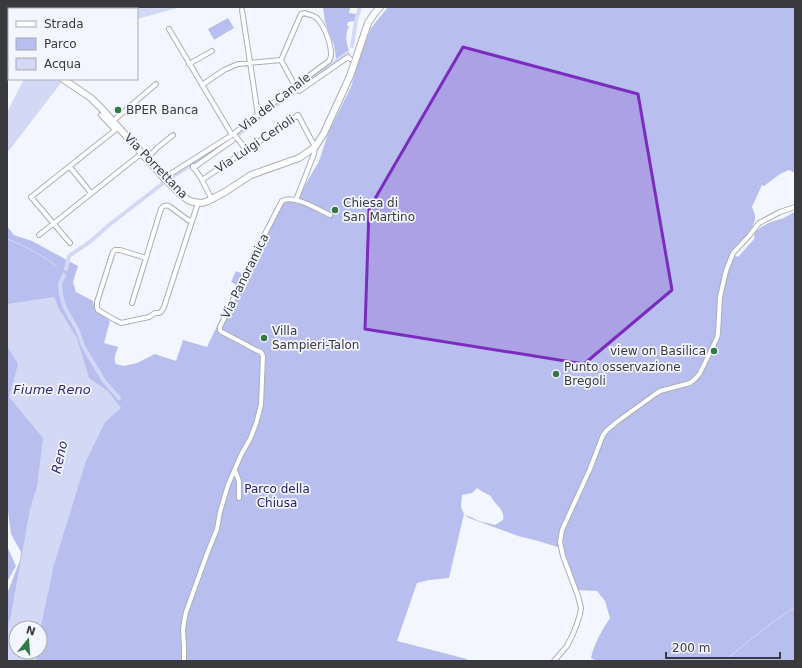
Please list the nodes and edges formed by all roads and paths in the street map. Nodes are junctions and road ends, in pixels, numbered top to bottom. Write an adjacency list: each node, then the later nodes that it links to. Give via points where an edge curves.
1 (380, 7): 20 (main road, Via Porrettana, via 368,23 350,76)
2 (242, 10): 7 (street)
3 (170, 29): 8 (street)
4 (212, 51): 8 (street)
5 (350, 59): 12 (street, via 348,57 299,91)
6 (281, 60): 7 (street); 12 (street); 12 (street, Via del Canale, via 302,14 307,14 320,22 332,58)
7 (250, 62): 11 (street, via 224,70); 14 (street)
8 (189, 64): 11 (street)
9 (65, 80): 15 (main road, Via Porrettana, via 89,97)
10 (156, 84): 15 (street)
11 (202, 85): 17 (street)
12 (294, 86): 14 (street, Via del Canale)
13 (101, 115): 16 (street)
14 (258, 115): 17 (street, Via del Canale)
15 (113, 121): 16 (main road, Via Porrettana)
16 (117, 128): 22 (main road, Via Porrettana); 25 (street)
17 (233, 134): 21 (street); 24 (street, Via del Canale)
18 (173, 135): 23 (street)
19 (233, 140): 26 (street)
20 (315, 147): 21 (street, Via Luigi Cerioli, via 298,115); 30 (main road, Via Porrettana, via 299,158 251,175); 31 (street)
21 (246, 150): 28 (street, Via Luigi Cerioli)
22 (142, 153): 23 (main road, Via Porrettana); 29 (street)
23 (147, 159): 27 (main road, Via Porrettana)
24 (190, 163): 26 (street); 27 (street, Via del Canale)
25 (70, 167): 29 (street); 36 (street, via 31,197)
26 (193, 168): 28 (street)
27 (164, 178): 32 (main road, Via Porrettana, via 190,202)
28 (202, 180): 30 (street)
29 (91, 193): 36 (street)
30 (212, 200): 32 (main road, Via Porrettana)
31 (296, 200): 34 (street); 41 (street, Via Panoramica, via 284,199 281,202 220,328 222,332 261,352 263,356 262,405)
32 (198, 203): 35 (street)
33 (795, 207): 44 (street, via 759,223 733,253 720,297 717,338 695,379 654,395 603,435 562,530 560,542 563,556 581,608 578,624 567,646)
34 (330, 215)
35 (192, 221): 39 (street, via 167,205 163,206); 39 (street, via 161,312 121,323 98,310 96,304 113,252 120,250)
36 (54, 224): 37 (street); 38 (street)
37 (39, 235)
38 (70, 243)
39 (146, 258): 40 (street)
40 (132, 303)
41 (235, 471): 42 (street, via 239,481); 43 (street, Via Panoramica, via 228,485 217,529 186,612)
42 (239, 498)
43 (184, 661)
44 (554, 661)

